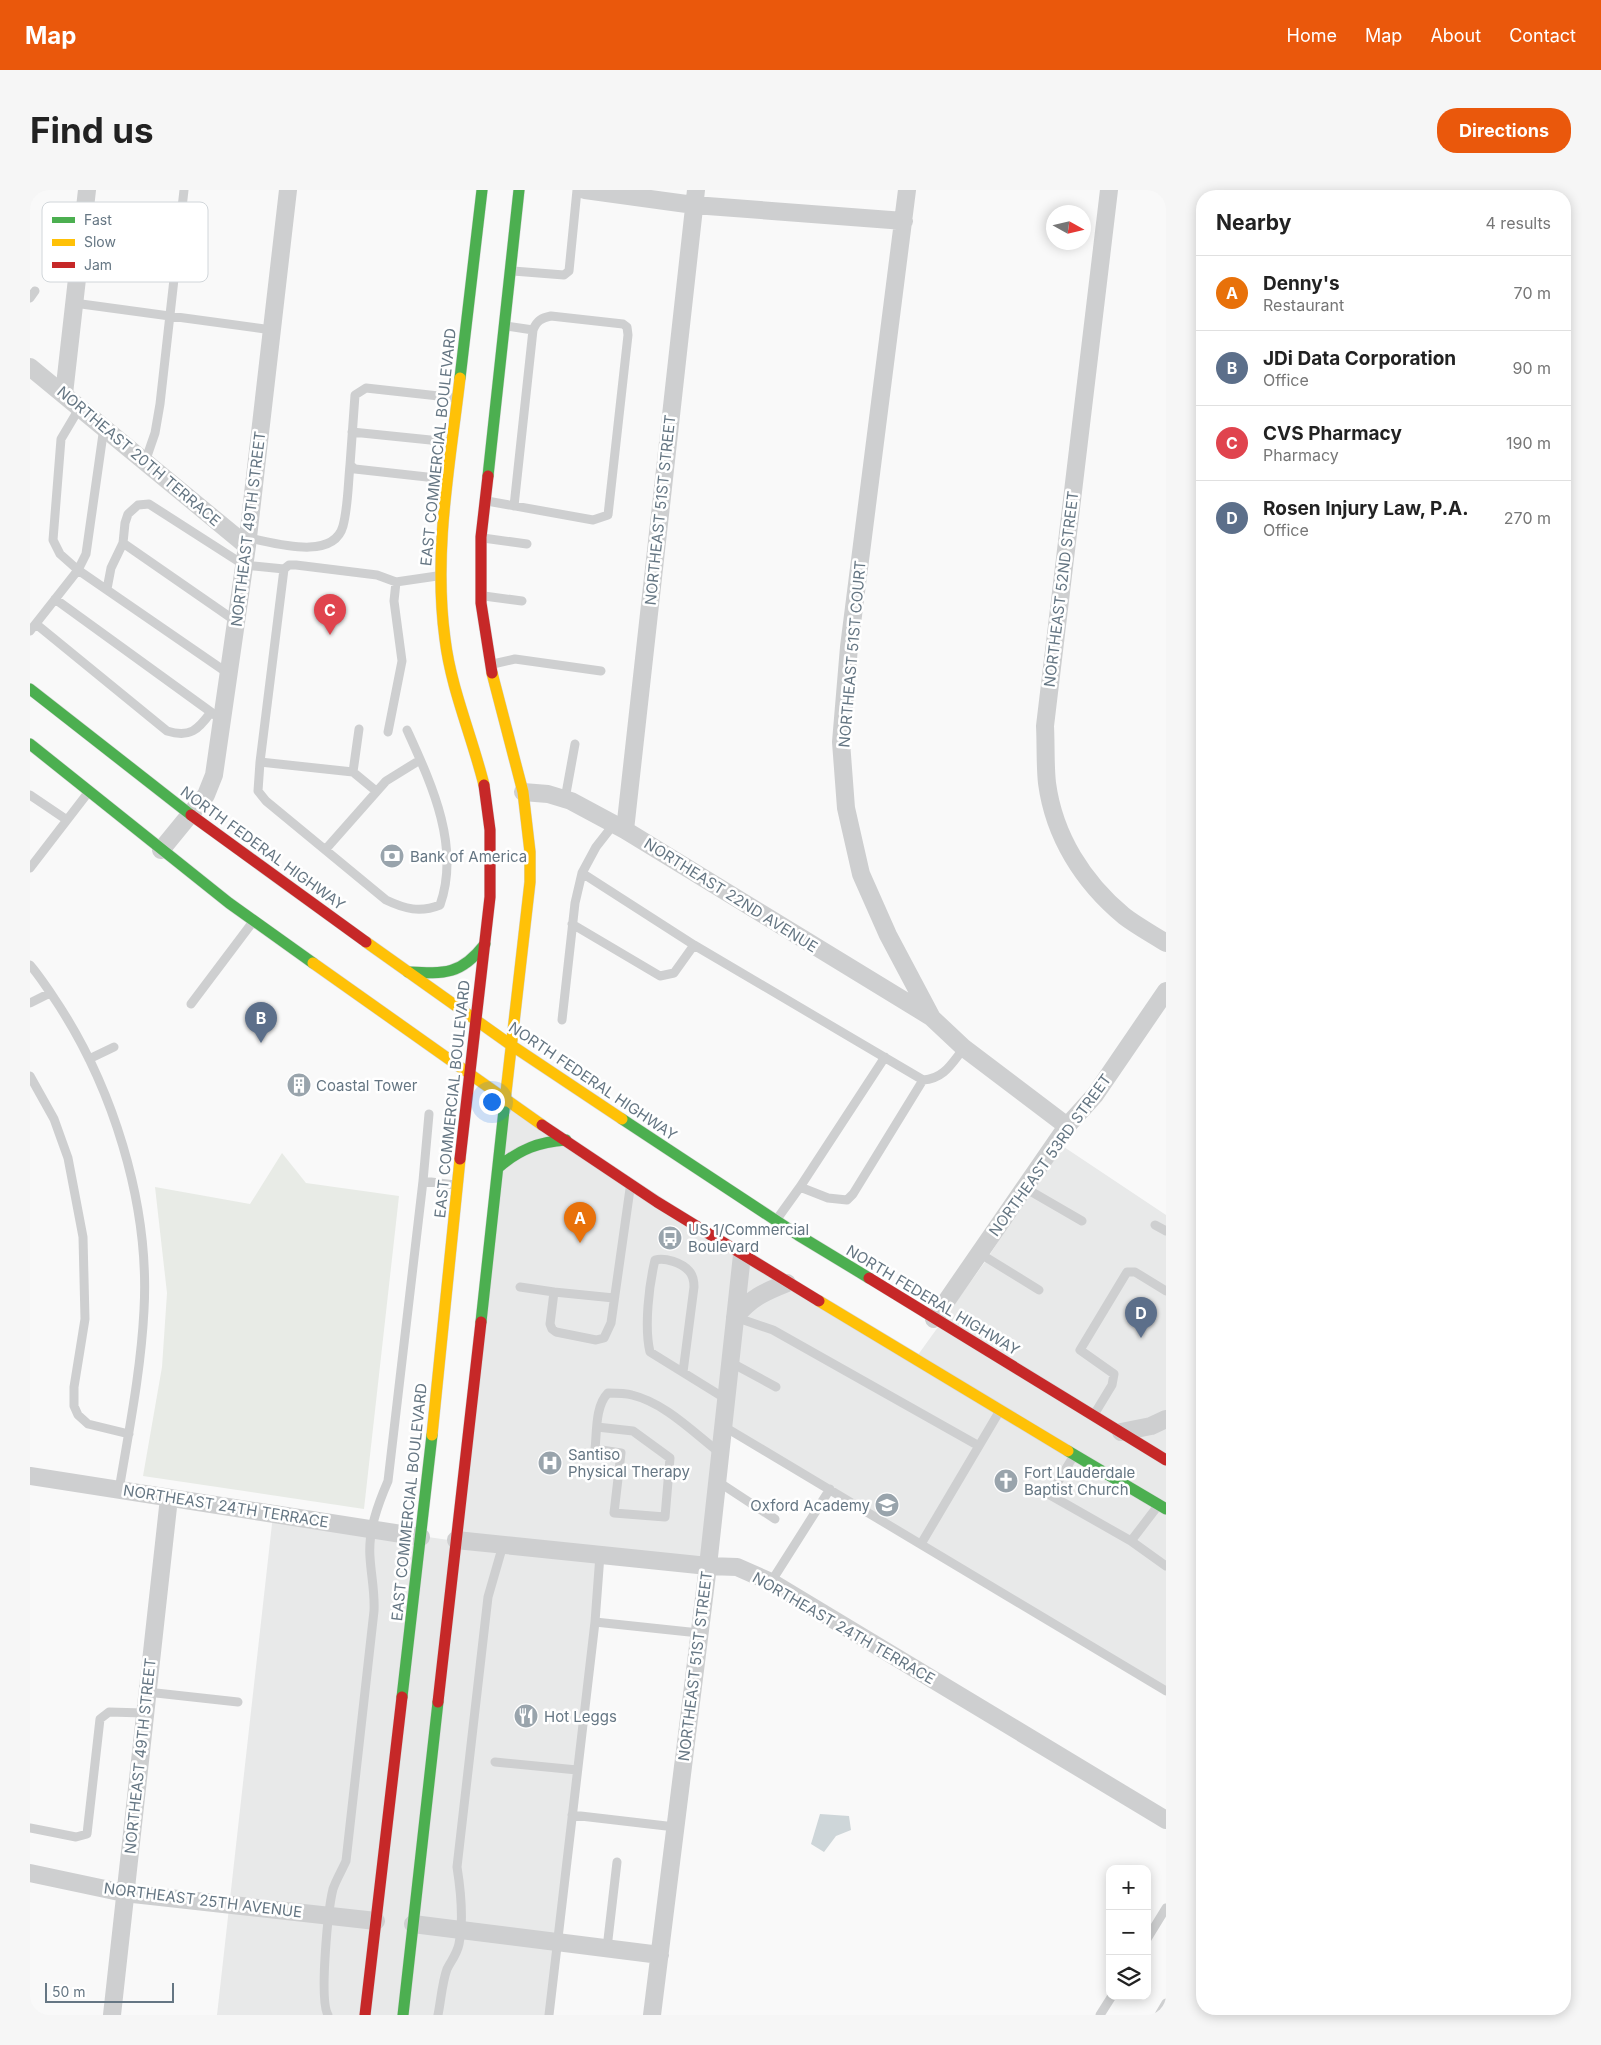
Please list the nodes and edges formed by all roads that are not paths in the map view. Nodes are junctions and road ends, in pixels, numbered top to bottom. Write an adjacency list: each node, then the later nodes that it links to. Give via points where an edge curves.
1 (288, 190): 17 (street, NORTHEAST 49TH STREET)
2 (482, 190): 21 (main road, EAST COMMERCIAL BOULEVARD)
3 (519, 190): 11 (main road)
4 (577, 190): 11 (lane, via 569,271 564,275)
5 (586, 190): 8 (street)
6 (907, 190): 10 (street, NORTHEAST 51ST COURT)
7 (1109, 190): 73 (street, NORTHEAST 52ND STREET, via 1045,726 1047,783 1056,825 1093,887 1125,916)
8 (642, 194): 9 (street)
9 (695, 197): 10 (street); 66 (street, NORTHEAST 51ST STREET)
10 (904, 221): 82 (street, NORTHEAST 51ST COURT, via 849,646 841,742 846,808 861,874 888,935)
11 (510, 271): 16 (main road)
12 (76, 282): 14 (street)
13 (174, 282): 15 (lane)
14 (74, 303): 15 (lane); 20 (street)
15 (170, 316): 17 (lane); 26 (lane, via 160,404)
16 (504, 326): 18 (lane); 29 (main road)
17 (272, 330): 32 (street, NORTHEAST 49TH STREET)
18 (533, 330): 30 (lane); 30 (lane, via 541,319 551,316 615,322 627,327 611,498 608,515 593,520)
19 (30, 367): 20 (street, NORTHEAST 20TH TERRACE)
20 (64, 394): 22 (street, NORTHEAST 20TH TERRACE)
21 (458, 398): 24 (lane, via 366,388 355,395); 25 (main road, EAST COMMERCIAL BOULEVARD)
22 (80, 407): 23 (street, NORTHEAST 20TH TERRACE); 37 (lane, via 61,439 53,540 60,554)
23 (104, 427): 26 (street, NORTHEAST 20TH TERRACE); 37 (lane, via 86,554)
24 (352, 432): 25 (lane); 27 (lane)
25 (452, 443): 28 (main road, EAST COMMERCIAL BOULEVARD)
26 (145, 462): 32 (street, NORTHEAST 20TH TERRACE)
27 (350, 465): 28 (lane, via 355,469); 32 (lane, via 342,527 332,541 308,548)
28 (448, 480): 38 (main road, EAST COMMERCIAL BOULEVARD)
29 (485, 501): 30 (lane); 31 (main road)
30 (514, 506)
31 (481, 537): 34 (lane); 41 (main road)
32 (247, 542): 35 (street, NORTHEAST 49TH STREET)
33 (123, 543): 35 (lane, via 128,514 138,505 149,504); 40 (lane, via 111,568); 44 (lane)
34 (527, 544)
35 (244, 565): 36 (lane); 44 (street, NORTHEAST 49TH STREET)
36 (284, 569): 39 (lane, via 289,565 305,566 377,575); 57 (lane)
37 (78, 570): 40 (lane); 42 (lane)
38 (440, 576): 39 (lane); 74 (main road, EAST COMMERCIAL BOULEVARD, via 447,656 485,791 490,829 491,889)
39 (396, 582): 53 (lane, via 394,601 402,661)
40 (107, 589): 48 (lane)
41 (482, 595): 43 (lane); 46 (main road)
42 (55, 599): 45 (lane); 50 (lane)
43 (522, 601)
44 (237, 622): 48 (street, NORTHEAST 49TH STREET)
45 (33, 628): 50 (lane, via 167,731 193,732)
46 (490, 664): 47 (lane, via 516,659); 61 (main road)
47 (601, 670)
48 (229, 674): 50 (street, NORTHEAST 49TH STREET)
49 (30, 689): 64 (main road, NORTH FEDERAL HIGHWAY)
50 (217, 717): 64 (street, NORTHEAST 49TH STREET, via 214,774 206,795)
51 (359, 729): 58 (lane)
52 (407, 730): 56 (lane)
53 (388, 732)
54 (30, 744): 60 (main road)
55 (576, 744): 63 (lane)
56 (420, 760): 59 (lane); 68 (lane, via 441,813 445,840 445,891 440,905 418,910 386,900)
57 (260, 762): 58 (lane); 68 (lane, via 258,791)
58 (353, 772): 59 (lane)
59 (376, 791): 68 (lane)
60 (89, 792): 65 (lane); 67 (main road)
61 (523, 792): 63 (street, NORTHEAST 22ND AVENUE); 85 (main road, via 530,882)
62 (30, 796): 65 (lane)
63 (565, 799): 66 (street, NORTHEAST 22ND AVENUE)
64 (191, 814): 67 (street, NORTHEAST 49TH STREET); 77 (main road, NORTH FEDERAL HIGHWAY)
65 (67, 820): 69 (lane)
66 (619, 827): 70 (lane, via 596,847); 82 (street, NORTHEAST 22ND AVENUE)
67 (161, 850): 71 (main road)
68 (325, 850)
69 (30, 868)
70 (582, 874): 72 (lane); 75 (lane)
71 (254, 921): 81 (lane); 90 (main road)
72 (572, 924): 75 (lane, via 660,976 674,973); 84 (lane)
73 (1166, 943)
74 (484, 944): 77 (main road, via 472,960 455,969 435,973); 83 (main road, EAST COMMERCIAL BOULEVARD)
75 (694, 945): 88 (lane)
76 (30, 965): 79 (lane)
77 (408, 972): 83 (main road, NORTH FEDERAL HIGHWAY)
78 (1166, 992): 95 (street, NORTHEAST 53RD STREET, via 1095,1095)
79 (50, 993): 80 (lane); 89 (lane, via 70,1021)
80 (30, 1004)
81 (191, 1004)
82 (932, 1018): 87 (street, NORTHEAST 51ST COURT)
83 (476, 1020): 85 (main road, NORTH FEDERAL HIGHWAY); 90 (main road, EAST COMMERCIAL BOULEVARD)
84 (562, 1020)
85 (511, 1045): 93 (main road); 103 (main road, NORTH FEDERAL HIGHWAY)
86 (114, 1047): 89 (lane)
87 (964, 1048): 92 (lane, via 944,1073 934,1080); 95 (street, NORTHEAST 51ST COURT)
88 (885, 1057): 92 (lane); 101 (lane)
89 (89, 1059): 127 (lane, via 119,1133 136,1196 143,1259 144,1309)
90 (470, 1074): 93 (main road); 100 (main road, EAST COMMERCIAL BOULEVARD)
91 (30, 1076): 127 (lane, via 54,1119 68,1158 83,1238 86,1319 74,1387 74,1406 88,1424)
92 (924, 1080): 101 (lane, via 847,1200 828,1198)
93 (505, 1100): 96 (main road); 97 (main road)
94 (429, 1114): 98 (lane)
95 (1067, 1126): 102 (street, NORTHEAST 53RD STREET)
96 (566, 1140): 97 (main road, via 532,1145 515,1153); 99 (main road)
97 (499, 1167): 140 (main road)
98 (423, 1181): 100 (lane); 139 (lane, via 388,1481)
99 (630, 1184): 108 (main road); 114 (lane)
100 (458, 1186): 141 (main road, EAST COMMERCIAL BOULEVARD)
101 (800, 1187): 103 (lane)
102 (1025, 1188): 104 (lane); 107 (street, NORTHEAST 53RD STREET)
103 (776, 1220): 116 (main road, NORTH FEDERAL HIGHWAY)
104 (1082, 1221)
105 (1155, 1225): 106 (lane)
106 (1166, 1231)
107 (980, 1254): 111 (lane); 116 (street, NORTHEAST 53RD STREET)
108 (742, 1255): 109 (main road); 115 (street, NORTHEAST 51ST STREET)
109 (787, 1283): 115 (street, via 748,1302); 121 (main road)
110 (520, 1287): 113 (lane)
111 (1039, 1290)
112 (1166, 1291): 122 (lane, via 1135,1272 1127,1272 1080,1350 1114,1374 1112,1385)
113 (554, 1292): 114 (lane); 114 (lane, via 552,1329 596,1340 604,1338 608,1332)
114 (614, 1298)
115 (735, 1317): 117 (street, NORTHEAST 51ST STREET); 128 (lane, via 773,1330)
116 (934, 1319): 122 (main road, NORTH FEDERAL HIGHWAY)
117 (730, 1362): 119 (lane); 120 (street, NORTHEAST 51ST STREET)
118 (683, 1372): 118 (lane, via 650,1352 648,1343 654,1260 660,1258 689,1271 693,1277); 120 (lane)
119 (776, 1387)
120 (726, 1399): 124 (street, NORTHEAST 51ST STREET)
121 (1001, 1410): 128 (lane); 130 (main road)
122 (1094, 1416): 126 (main road, NORTH FEDERAL HIGHWAY)
123 (1166, 1419): 126 (street, via 1151,1426)
124 (723, 1426): 129 (street, NORTHEAST 51ST STREET); 134 (lane)
125 (597, 1427): 125 (lane, via 595,1450 621,1453 614,1513 665,1517 670,1458 633,1431); 129 (lane, via 602,1399 608,1393 631,1394 671,1414)
126 (1121, 1432): 131 (main road, NORTH FEDERAL HIGHWAY)
127 (129, 1434): 135 (lane)
128 (979, 1446): 143 (lane)
129 (720, 1453): 133 (street, NORTHEAST 51ST STREET)
130 (1074, 1455): 137 (main road); 142 (lane, via 1050,1495)
131 (1166, 1460)
132 (30, 1476): 135 (street, NORTHEAST 24TH TERRACE)
133 (717, 1481): 138 (lane); 147 (street, NORTHEAST 51ST STREET)
134 (830, 1489): 143 (lane); 149 (lane)
135 (120, 1490): 136 (street, NORTHEAST 24TH TERRACE)
136 (168, 1498): 139 (street, NORTHEAST 24TH TERRACE); 154 (street, NORTHEAST 49TH STREET)
137 (1162, 1507): 142 (lane)
138 (776, 1519)
139 (373, 1529): 141 (street, NORTHEAST 24TH TERRACE); 167 (lane, via 370,1554 374,1611 346,1861 333,1890)
140 (456, 1540): 144 (street, NORTHEAST 24TH TERRACE); 150 (main road)
141 (427, 1541): 168 (main road, EAST COMMERCIAL BOULEVARD)
142 (1131, 1541): 148 (lane)
143 (921, 1544): 153 (lane)
144 (503, 1545): 145 (street, NORTHEAST 24TH TERRACE); 170 (lane, via 488,1597 457,1867)
145 (600, 1555): 147 (street, NORTHEAST 24TH TERRACE); 151 (lane)
146 (441, 1560): 150 (main road)
147 (708, 1566): 149 (street, NORTHEAST 24TH TERRACE, via 737,1567); 152 (street, NORTHEAST 51ST STREET)
148 (1166, 1566)
149 (771, 1582): 160 (street, NORTHEAST 24TH TERRACE)
150 (451, 1587): 169 (main road)
151 (595, 1622): 152 (lane); 158 (lane)
152 (699, 1633): 161 (street, NORTHEAST 51ST STREET)
153 (1166, 1691)
154 (147, 1692): 155 (lane); 156 (street, NORTHEAST 49TH STREET)
155 (238, 1702)
156 (144, 1713): 162 (lane, via 110,1712 100,1719 87,1834 76,1837); 165 (street, NORTHEAST 49TH STREET)
157 (495, 1762): 158 (lane)
158 (577, 1770): 159 (lane)
159 (572, 1815): 161 (lane); 172 (lane)
160 (1166, 1820)
161 (675, 1827): 174 (street, NORTHEAST 51ST STREET)
162 (30, 1828)
163 (617, 1862): 173 (lane)
164 (30, 1873): 165 (street, NORTHEAST 25TH AVENUE)
165 (124, 1893): 167 (street, NORTHEAST 25TH AVENUE); 177 (street, NORTHEAST 49TH STREET)
166 (1166, 1908): 171 (lane)
167 (330, 1916): 168 (street, NORTHEAST 25TH AVENUE); 178 (lane, via 324,1964)
168 (376, 1921): 179 (main road, EAST COMMERCIAL BOULEVARD)
169 (413, 1924): 170 (street); 180 (main road)
170 (461, 1930): 172 (street); 181 (lane, via 458,1946 447,1968)
171 (1151, 1932)
172 (558, 1942): 173 (street); 182 (lane)
173 (607, 1948): 174 (street)
174 (660, 1955): 183 (street, NORTHEAST 51ST STREET)
175 (1109, 2000): 184 (lane)
176 (1166, 2003): 185 (lane)
177 (112, 2015)
178 (328, 2015)
179 (365, 2015)
180 (403, 2015)
181 (438, 2015)
182 (549, 2015)
183 (652, 2015)
184 (1100, 2015)
185 (1159, 2015)

